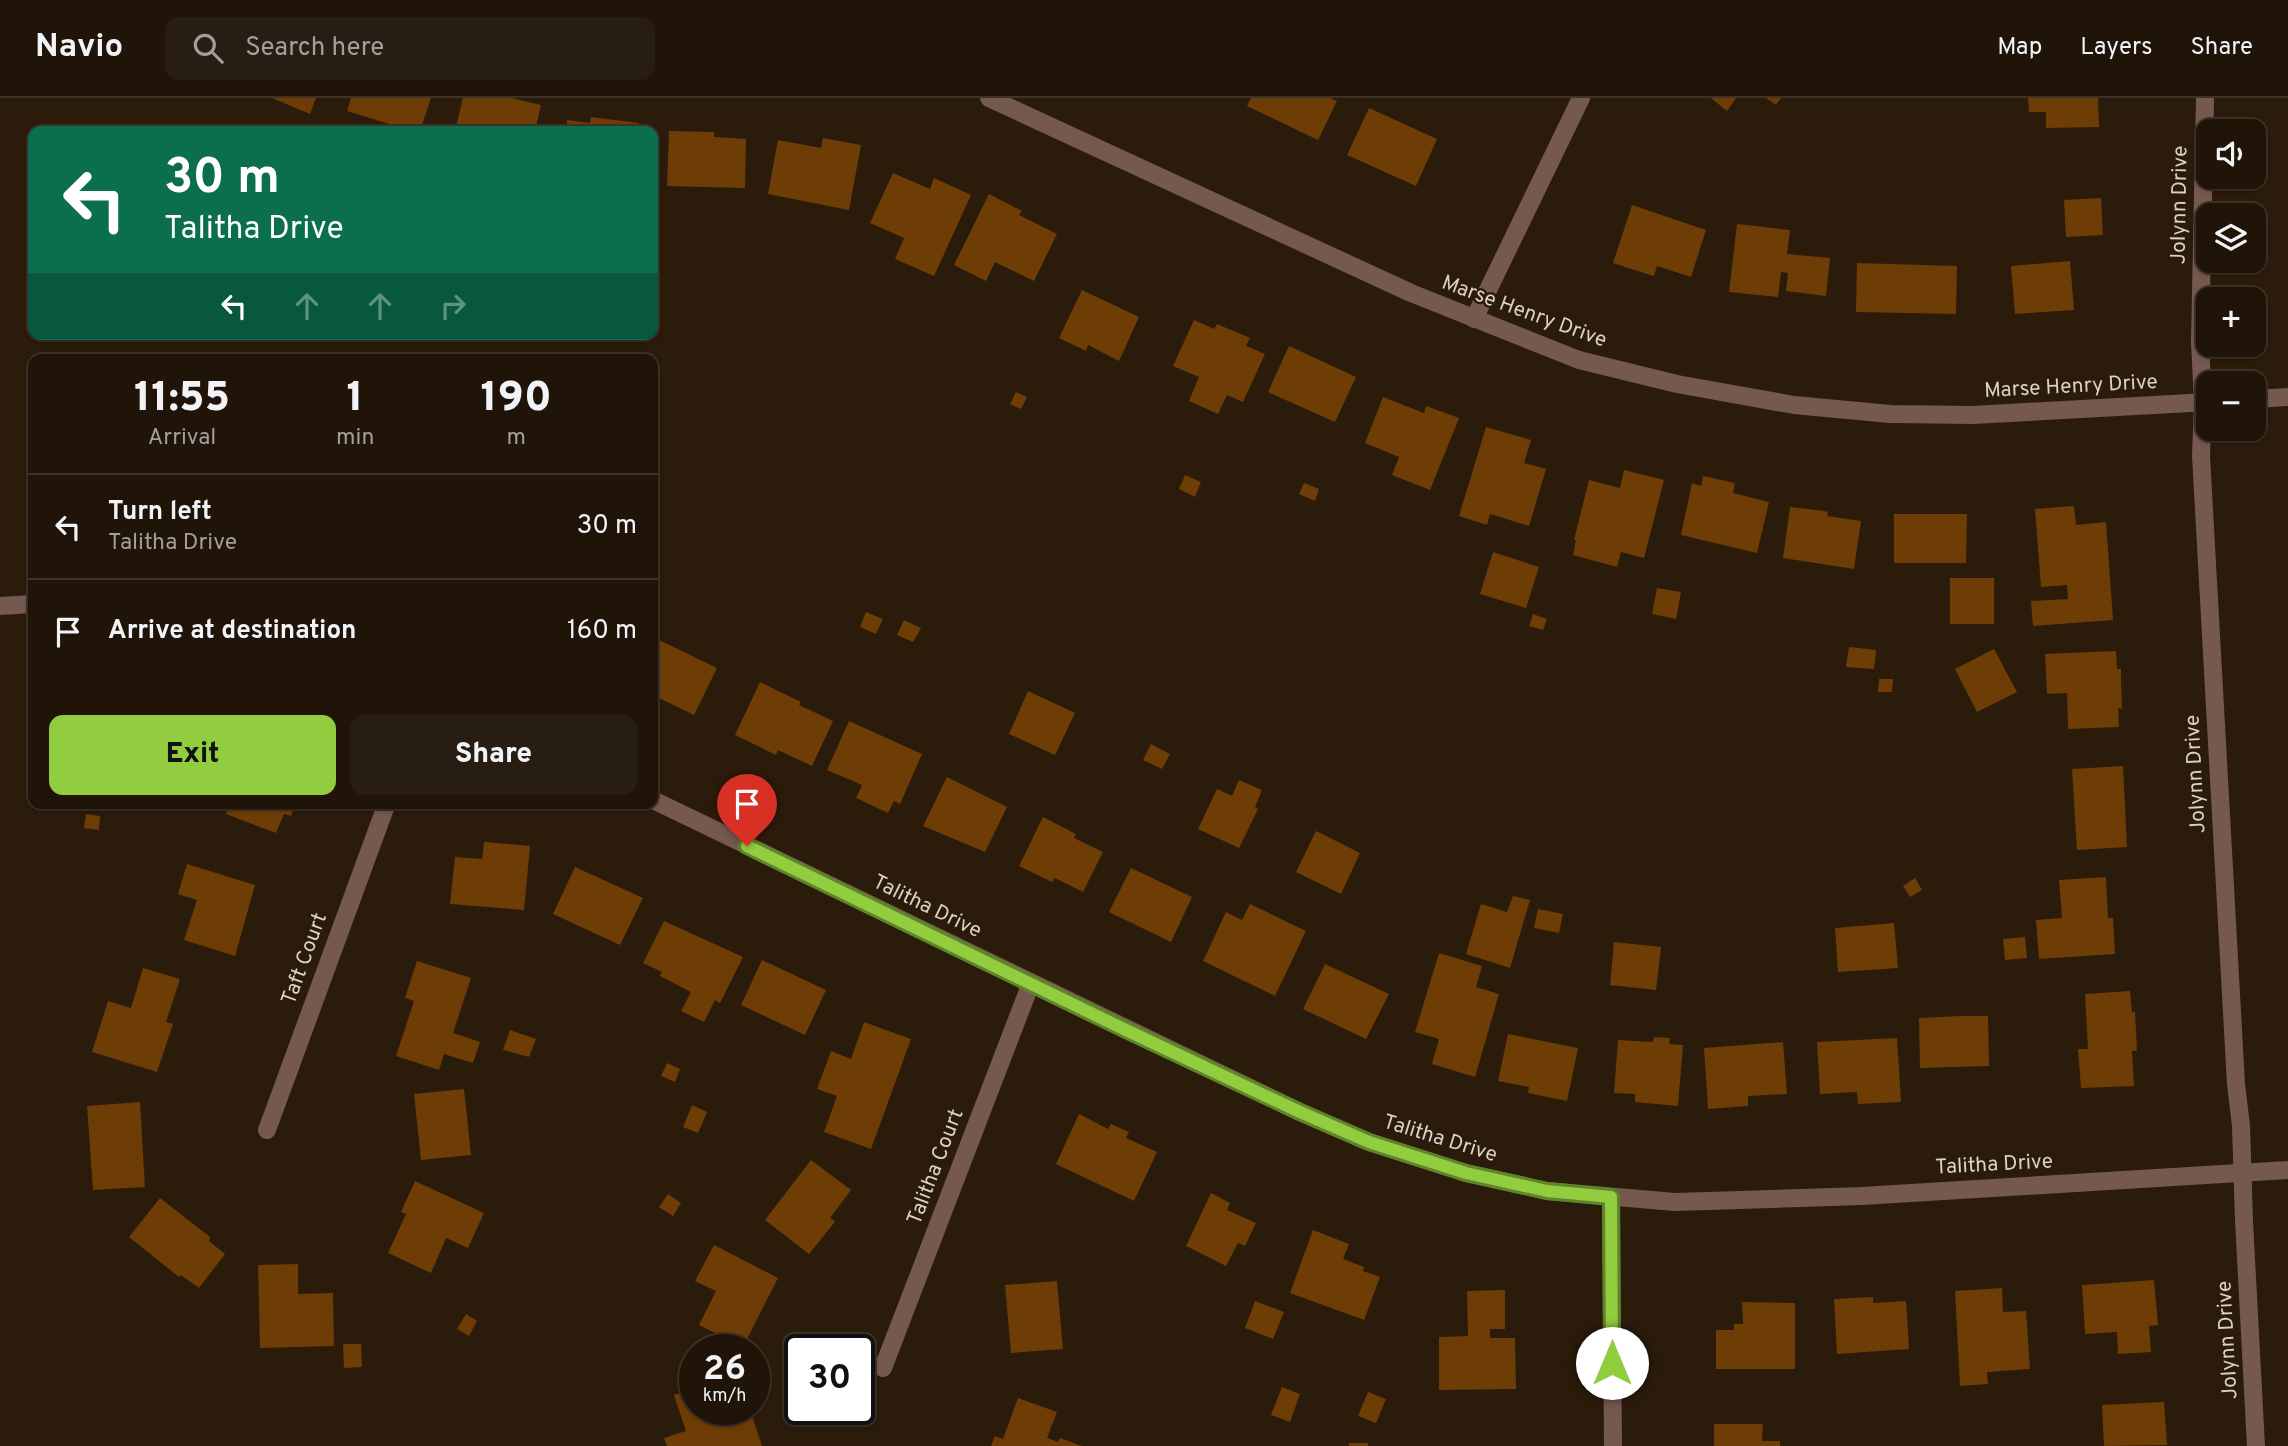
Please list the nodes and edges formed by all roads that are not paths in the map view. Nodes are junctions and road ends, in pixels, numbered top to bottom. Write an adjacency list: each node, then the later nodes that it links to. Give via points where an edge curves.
1 (989, 98): 4 (street, Marse Henry Drive)
2 (1581, 98): 4 (street)
3 (2205, 98): 5 (street, Jolynn Drive)
4 (1474, 319): 8 (street, Marse Henry Drive, via 1579,360 1794,405 1890,414 1973,415)
5 (2203, 371)
6 (2288, 397): 7 (street)
7 (2266, 398)
8 (2196, 403)
9 (2205, 441): 17 (street, Jolynn Drive, via 2203,484)
10 (28, 604): 11 (street)
11 (0, 606)
12 (658, 802): 14 (street, Talitha Drive)
13 (385, 809): 15 (street, Taft Court)
14 (1031, 983): 18 (street, Talitha Drive, via 1369,1142 1480,1176 1547,1191); 19 (street, Talitha Court)
15 (267, 1130)
16 (2288, 1170): 17 (street, Talitha Drive)
17 (2244, 1173): 18 (street, Talitha Drive, via 1735,1201); 21 (street, Jolynn Drive)
18 (1611, 1197): 20 (street)
19 (883, 1368)
20 (1613, 1446)
21 (2256, 1446)

